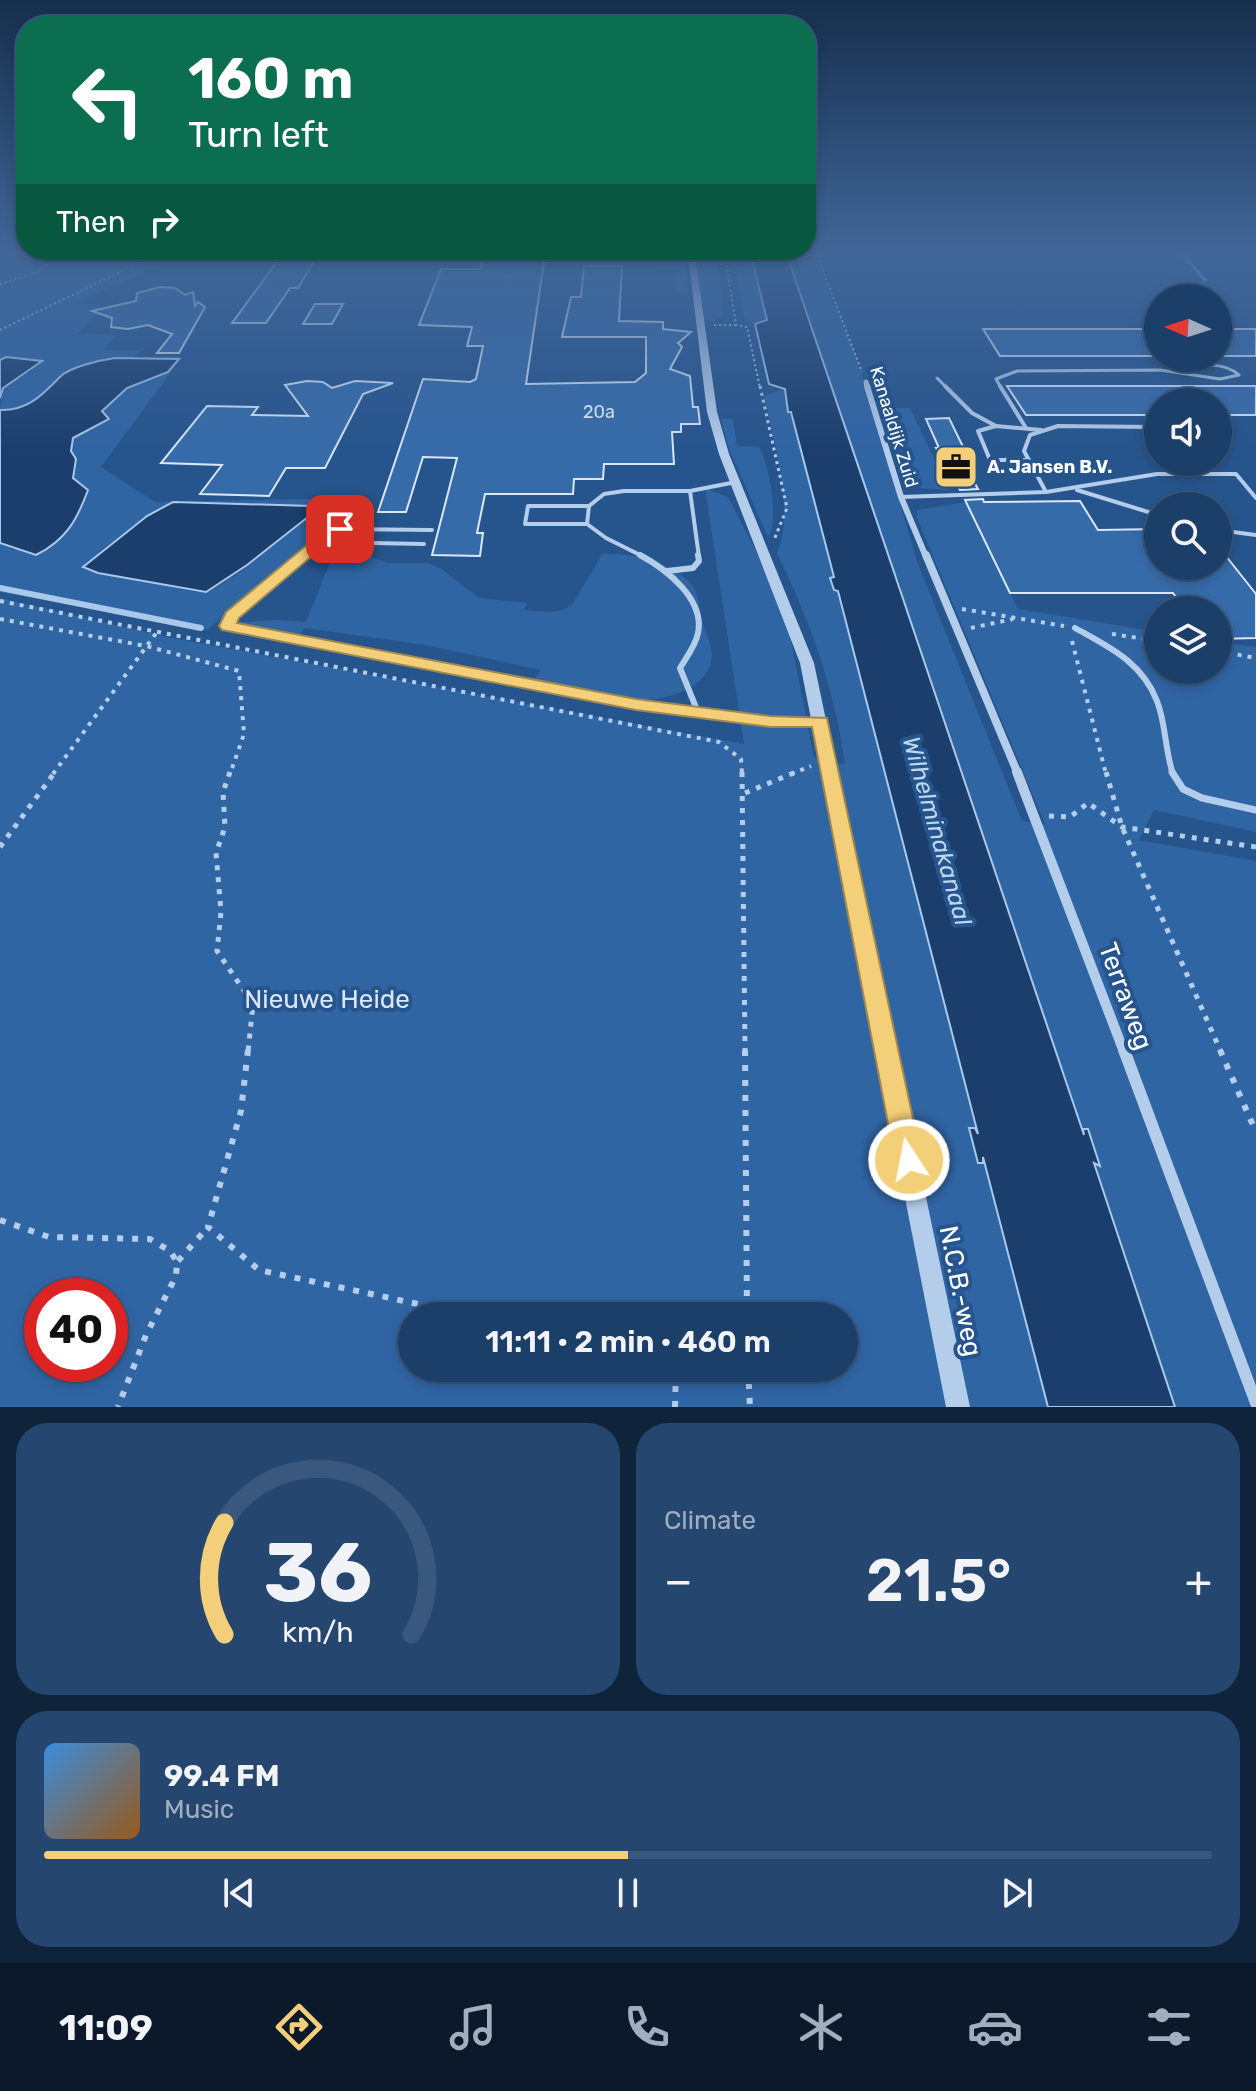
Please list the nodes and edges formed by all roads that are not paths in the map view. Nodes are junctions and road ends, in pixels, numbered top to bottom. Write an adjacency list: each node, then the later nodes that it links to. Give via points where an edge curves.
1 (699, 321): 11 (street, N.C.B.-weg, via 712,412)
2 (1144, 371): 8 (lane, via 1017,371 996,379)
3 (1181, 371): 3 (lane, via 1208,378 1239,375 1217,366)
4 (937, 378): 6 (lane, via 972,413)
5 (866, 382): 15 (street, Kanaaldijk Zuid)
6 (996, 426): 8 (lane); 10 (lane, via 977,434 990,460)
7 (1144, 427): 9 (lane)
8 (1026, 428): 9 (lane)
9 (1041, 430): 10 (lane, via 1026,443)
10 (1029, 460): 14 (lane)
11 (736, 482): 13 (lane); 29 (street, N.C.B.-weg, via 807,663)
12 (1073, 489): 14 (lane); 16 (lane, via 1157,474 1236,474); 18 (lane)
13 (690, 491): 17 (lane, via 624,491 604,494); 25 (lane, via 699,561 693,568)
14 (1046, 492): 15 (lane)
15 (901, 497): 26 (street, Kanaaldijk Zuid)
16 (1256, 498)
17 (589, 506): 19 (lane); 19 (lane, via 528,506 525,524)
18 (1144, 511)
19 (587, 524): 25 (lane)
20 (432, 530): 23 (lane, via 340,529)
21 (1232, 532): 22 (lane)
22 (1256, 535)
23 (320, 542): 24 (lane); 28 (lane, via 231,616 228,626 621,702)
24 (424, 544)
25 (667, 571): 28 (lane, via 698,617 698,635 680,668)
26 (948, 607): 31 (street, Terraweg, via 1036,816)
27 (1072, 627): 30 (lane, via 1126,656 1141,674 1157,701 1172,772 1183,789)
28 (697, 710): 29 (lane, via 755,720)
29 (820, 722): 32 (street, N.C.B.-weg)
30 (1256, 810)
31 (1256, 1403)
32 (958, 1407)

